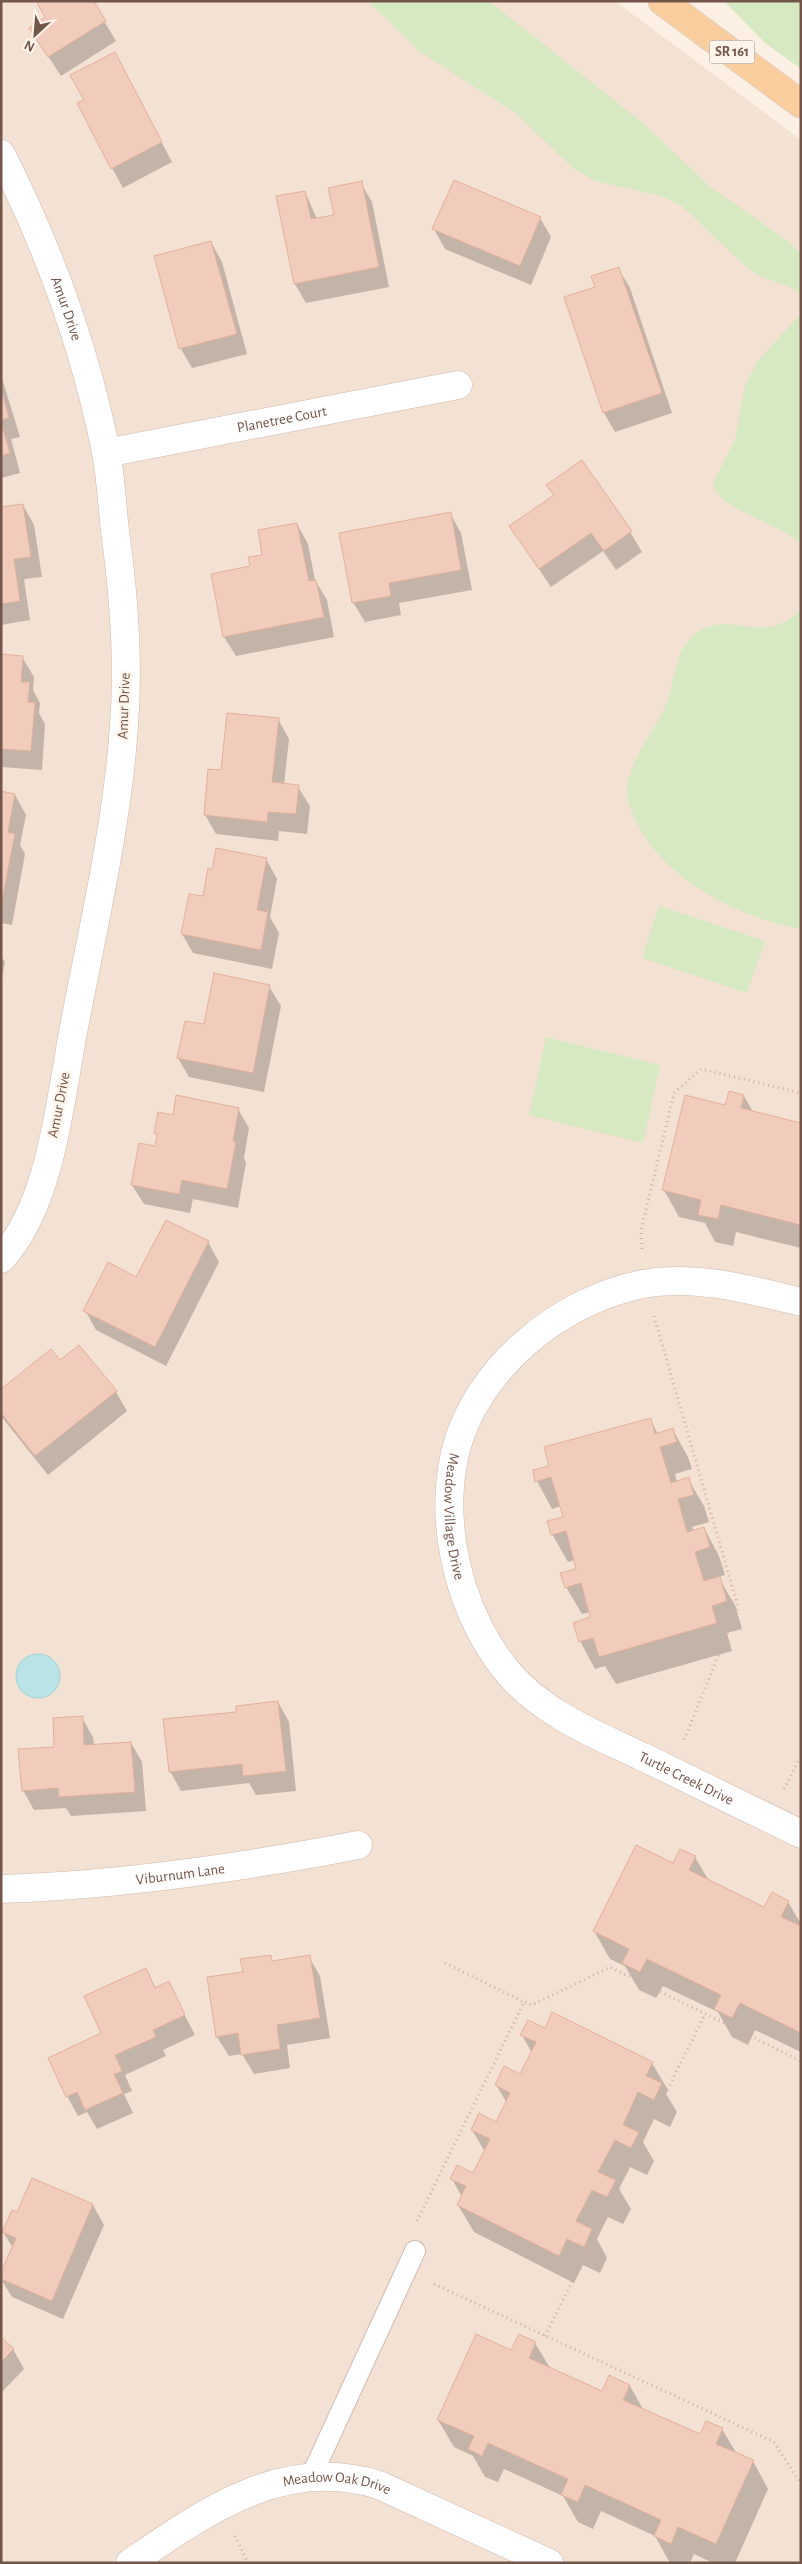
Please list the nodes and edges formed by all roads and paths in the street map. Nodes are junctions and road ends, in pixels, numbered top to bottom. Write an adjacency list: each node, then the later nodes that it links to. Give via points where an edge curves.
1 (662, 1): 2 (main road, SR 161)
2 (801, 104)
3 (1, 154): 5 (street, Amur Drive, via 39,232 66,303)
4 (458, 385): 5 (street, Planetree Court)
5 (106, 453): 7 (street, Amur Drive, via 124,618 125,718 119,784 41,1187 22,1232)
6 (801, 1093): 8 (path, via 701,1069 674,1093 641,1231)
7 (1, 1259)
8 (645, 1284): 9 (street, Meadow Village Drive, via 714,1284); 10 (street, Meadow Village Drive, via 600,1296 580,1306 558,1318 517,1352 474,1405 455,1452 449,1506 457,1568 469,1607 482,1636 498,1659 529,1693); 11 (path, via 738,1607)
9 (801, 1302)
10 (571, 1722): 11 (street, Turtle Creek Drive)
11 (671, 1771): 12 (street, Turtle Creek Drive)
12 (801, 1834)
13 (358, 1845): 14 (street, Viburnum Lane, via 160,1878)
14 (1, 1889)
15 (445, 1963): 16 (path)
16 (524, 2002): 17 (path, via 532,2005 610,1967); 19 (path, via 408,2238)
17 (705, 2014): 18 (path); 21 (path)
18 (801, 2061)
19 (415, 2251): 20 (lane)
20 (406, 2271): 21 (path); 22 (lane)
21 (545, 2336): 23 (path, via 774,2442)
22 (310, 2479): 24 (street, Meadow Oak Drive, via 277,2483 231,2499); 25 (street, Meadow Oak Drive, via 343,2478 379,2485)
23 (801, 2484)
24 (130, 2563)
25 (549, 2563)

